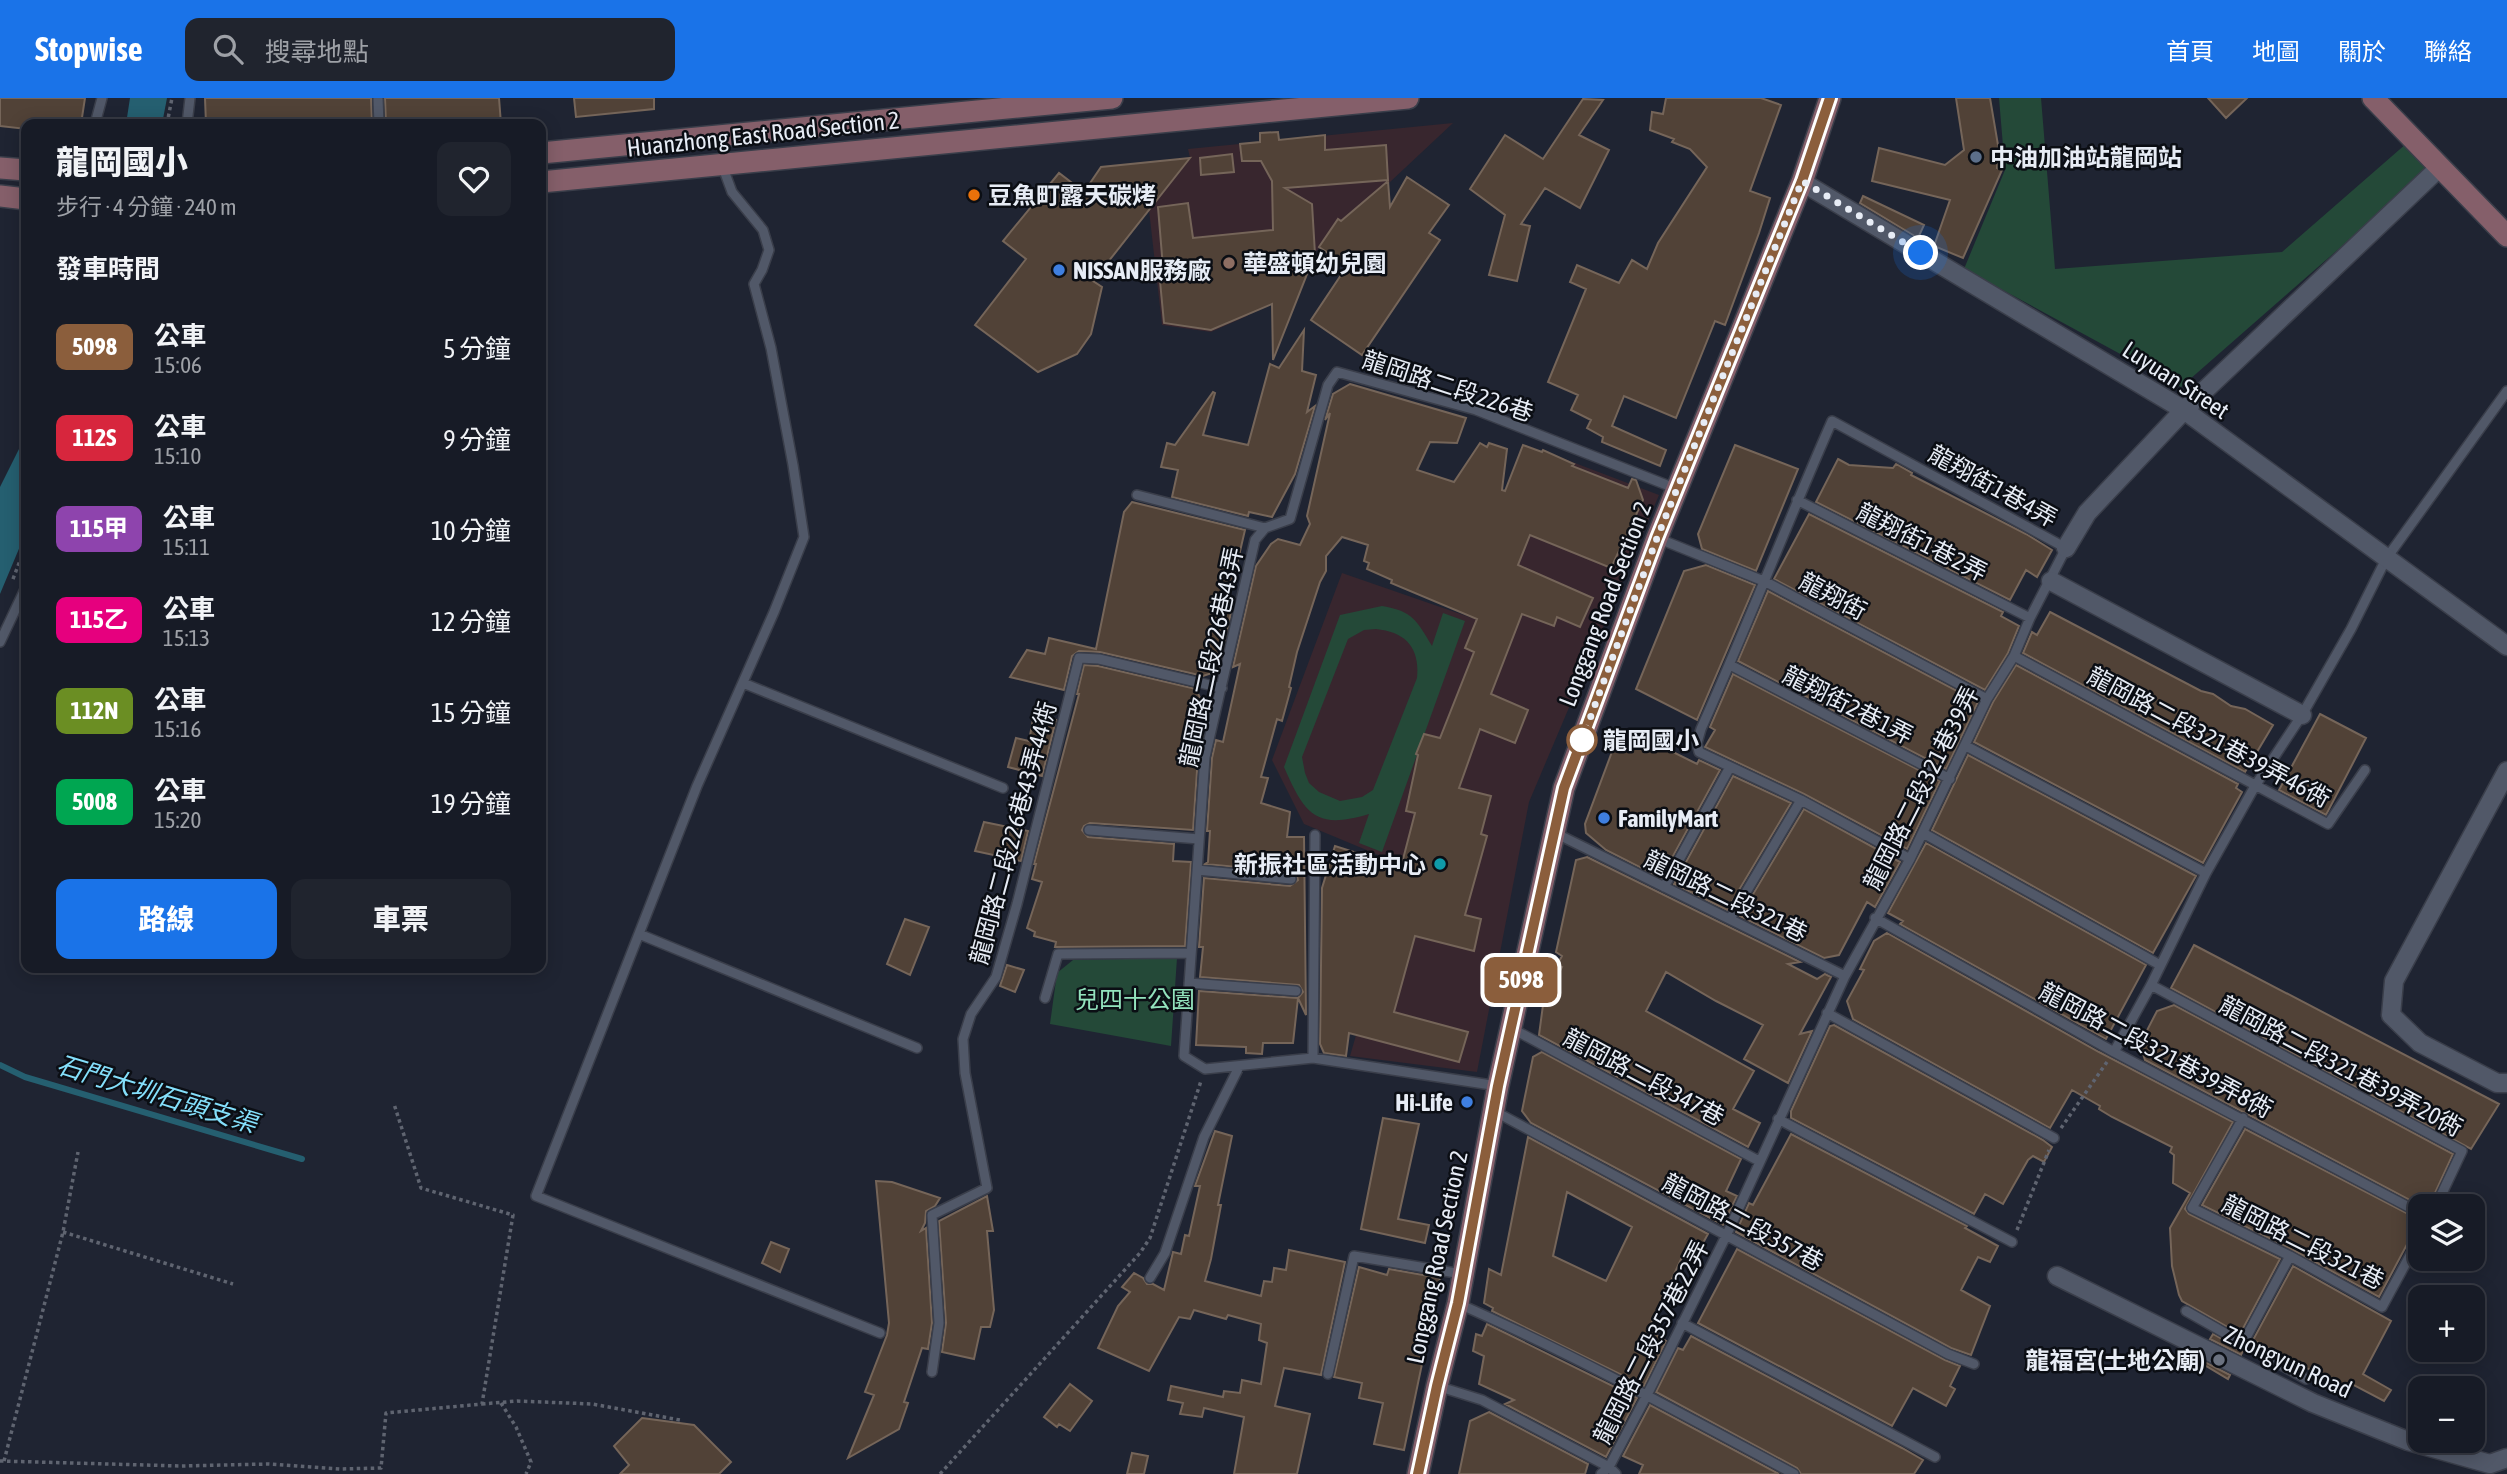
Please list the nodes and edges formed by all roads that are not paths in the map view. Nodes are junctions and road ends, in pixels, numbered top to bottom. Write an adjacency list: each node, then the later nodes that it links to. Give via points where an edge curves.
1 (102, 98): 9 (lane)
2 (190, 98): 10 (lane)
3 (378, 98): 11 (lane)
4 (1112, 98): 8 (main road, Huanzhong East Road Section 2)
5 (1408, 98): 12 (main road, Huanzhong East Road Section 2)
6 (1830, 98): 19 (main road, Longgang Road Section 2)
7 (2372, 98): 15 (main road)
8 (1034, 102): 12 (street); 13 (main road, Huanzhong East Road Section 2)
9 (96, 119)
10 (188, 119)
11 (379, 119)
12 (1032, 134): 14 (main road, Huanzhong East Road Section 2)
13 (546, 152)
14 (722, 163): 18 (main road, Huanzhong East Road Section 2); 40 (lane, via 732,192 763,230 769,250 754,285 771,348 804,537)
15 (2440, 167): 22 (main road); 24 (street)
16 (0, 168): 17 (main road)
17 (21, 170)
18 (546, 181)
19 (1802, 181): 24 (street, Luyuan Street); 25 (main road, Longgang Road Section 2)
20 (0, 196): 21 (main road)
21 (21, 198)
22 (2507, 236)
23 (2507, 391): 31 (lane)
24 (2184, 410): 30 (street, via 2087,513); 31 (street, Luyuan Street)
25 (1677, 489): 28 (lane, 龍岡路二段226巷, via 1476,410 1338,372 1328,385 1290,519); 29 (main road, Longgang Road Section 2)
26 (1137, 495): 28 (lane)
27 (1797, 500): 30 (lane, 龍翔街1巷4弄, via 1832,421); 33 (lane); 35 (lane, 龍翔街1巷2弄)
28 (1265, 528): 41 (lane, 龍岡路二段226巷43弄, via 1255,540)
29 (1657, 538): 33 (lane, 龍翔街); 53 (main road, Longgang Road Section 2, via 1564,788)
30 (2066, 548): 32 (lane, 龍翔街1巷4弄)
31 (2386, 559): 37 (street, Luyuan Street); 43 (lane)
32 (2051, 581): 35 (lane, 龍翔街1巷4弄); 43 (street)
33 (1766, 582): 39 (lane); 42 (lane, 龍翔街)
34 (21, 598): 36 (lane)
35 (2030, 618): 38 (lane, 龍岡路二段321巷39弄)
36 (0, 642)
37 (2507, 646)
38 (2014, 656): 42 (lane, 龍岡路二段321巷39弄); 49 (lane, 龍岡路二段321巷39弄46衖)
39 (1730, 665): 45 (lane, via 1697,743 1699,752); 48 (lane, 龍翔街2巷1弄)
40 (743, 683): 50 (lane); 64 (lane)
41 (1222, 688): 56 (lane, 龍岡路二段226巷43弄, via 1205,757); 100 (lane, 龍岡路二段226巷43弄44衖, via 1079,657 996,977 971,1014 963,1039 987,1188 933,1215 939,1323)
42 (1987, 699): 44 (lane, 龍岡路二段321巷39弄)
43 (2302, 715): 49 (lane)
44 (1966, 746): 48 (lane, 龍岡路二段321巷39弄); 59 (lane)
45 (1730, 766): 51 (lane); 61 (lane)
46 (2365, 769): 49 (lane, 龍岡路二段321巷39弄46衖, via 2328,824)
47 (2507, 771): 78 (street, via 2394,981 2391,1015 2420,1043 2497,1083)
48 (1950, 779): 54 (lane, 龍岡路二段321巷39弄)
49 (2255, 786): 59 (lane)
50 (1003, 788)
51 (1801, 800): 57 (lane); 63 (lane)
52 (1089, 830): 56 (lane)
53 (1553, 833): 61 (lane, 龍岡路二段321巷); 73 (main road, Longgang Road Section 2)
54 (1923, 833): 57 (lane, 龍岡路二段321巷39弄); 66 (lane)
55 (1315, 835): 76 (lane)
56 (1199, 839): 58 (lane, 龍岡路二段226巷43弄)
57 (1910, 859): 62 (lane, 龍岡路二段321巷39弄)
58 (1197, 870): 60 (lane); 65 (lane, 龍岡路二段226巷43弄)
59 (2206, 873): 66 (lane)
60 (1291, 879)
61 (1664, 887): 63 (lane, 龍岡路二段321巷)
62 (1875, 918): 67 (lane, 龍岡路二段321巷39弄); 75 (lane, 龍岡路二段321巷39弄8衖)
63 (1730, 919): 67 (lane, 龍岡路二段321巷)
64 (639, 934): 74 (lane); 97 (lane, via 536,1196)
65 (1191, 953): 68 (lane, 龍岡路二段226巷43弄); 71 (lane, via 1058,954)
66 (2160, 965): 69 (lane)
67 (1845, 976): 72 (lane, 龍岡路二段321巷39弄)
68 (1189, 983): 70 (lane); 77 (lane, 龍岡路二段226巷43弄, via 1184,1056 1205,1069)
69 (2151, 985): 75 (lane); 85 (lane, 龍岡路二段321巷39弄20衖, via 2462,1151)
70 (1296, 990)
71 (1045, 998)
72 (1827, 1013): 82 (lane, 龍岡路二段321巷39弄); 83 (lane)
73 (1511, 1028): 79 (main road, Longgang Road Section 2); 84 (lane, 龍岡路二段347巷)
74 (917, 1048)
75 (2114, 1052): 81 (lane, 龍岡路二段321巷39弄8衖)
76 (1313, 1058): 77 (lane); 79 (lane)
77 (1239, 1067): 93 (lane, via 1204,1137 1165,1253)
78 (2507, 1083)
79 (1498, 1086): 80 (main road, Longgang Road Section 2)
80 (1494, 1111): 87 (lane, 龍岡路二段357巷); 91 (main road, Longgang Road Section 2)
81 (2243, 1118): 86 (lane, 龍岡路二段321巷39弄8衖); 89 (lane, 龍岡路二段321巷, via 2192,1208)
82 (1778, 1119): 84 (lane, 龍岡路二段357巷22弄); 88 (lane)
83 (2054, 1138)
84 (1759, 1161): 87 (lane, 龍岡路二段357巷22弄)
85 (2442, 1194)
86 (2408, 1207)
87 (1727, 1234): 96 (lane, 龍岡路二段357巷22弄); 99 (lane, 龍岡路二段357巷)
88 (2012, 1242)
89 (2290, 1256): 90 (lane, 龍岡路二段321巷, via 2382,1307); 98 (lane)
90 (2408, 1259)
91 (1464, 1274): 94 (main road, Longgang Road Section 2); 101 (lane, via 1354,1256)
92 (2057, 1276): 107 (street, Zhongyun Road, via 2314,1404)
93 (1150, 1278)
94 (1458, 1303): 103 (main road, Longgang Road Section 2); 104 (lane)
95 (2186, 1311): 98 (lane)
96 (1682, 1323): 104 (lane, 龍岡路二段357巷22弄); 105 (lane)
97 (880, 1333)
98 (2243, 1343): 102 (lane)
99 (1974, 1364)
100 (932, 1372)
101 (1328, 1374)
102 (2306, 1379)
103 (1437, 1386): 108 (lane, via 1482,1400); 109 (main road, Longgang Road Section 2)
104 (1647, 1395): 108 (lane, 龍岡路二段357巷22弄); 110 (lane)
105 (1935, 1457)
106 (2507, 1458): 107 (street, Zhongyun Road)
107 (2491, 1469)
108 (1609, 1472)
109 (1418, 1474)
110 (1794, 1474)

